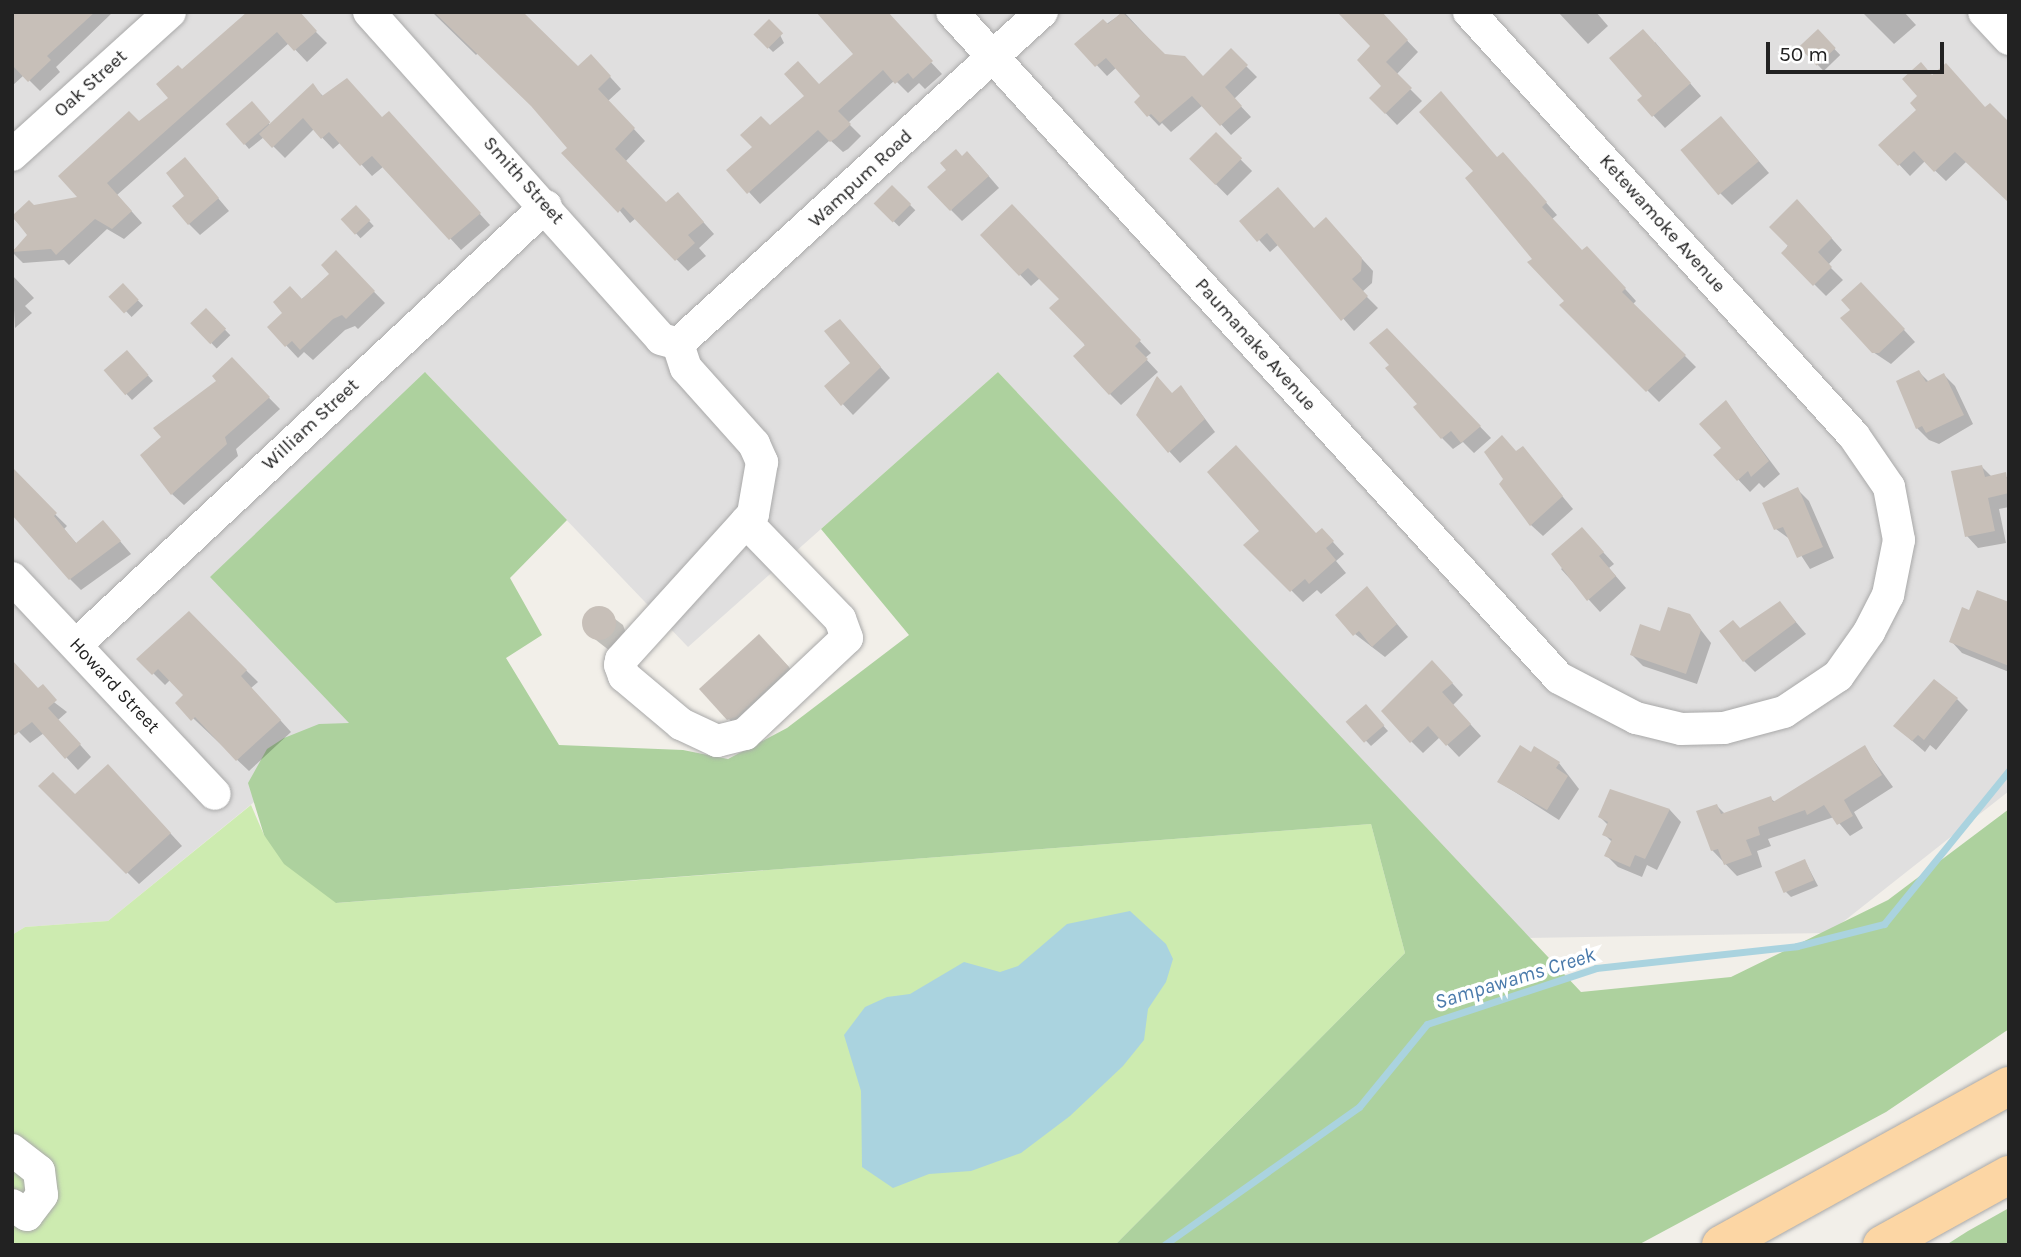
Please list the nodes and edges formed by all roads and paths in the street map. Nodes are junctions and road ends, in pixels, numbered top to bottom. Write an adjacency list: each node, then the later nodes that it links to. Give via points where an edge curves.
1 (170, 12): 9 (street, Oak Street)
2 (369, 12): 10 (street, Smith Street)
3 (952, 12): 8 (street, Paumanake Avenue)
4 (1042, 12): 8 (street, Wampum Road)
5 (1469, 12): 15 (street, Ketewamoke Avenue, via 1854,436 1889,486 1899,540 1888,596 1869,632 1838,676 1784,712 1713,728 1681,729 1636,718)
6 (1984, 12): 7 (street)
7 (2009, 39)
8 (992, 57): 11 (street, Wampum Road); 15 (street, Paumanake Avenue)
9 (12, 155)
10 (547, 206): 11 (street, Smith Street, via 662,338); 14 (street, William Street)
11 (678, 344): 12 (street, via 686,368 754,444 762,462 753,514)
12 (746, 522): 12 (street, via 620,665 624,676 681,724 727,742 745,734 847,638 840,618)
13 (12, 578): 14 (street, Howard Street)
14 (76, 645): 16 (street, Howard Street)
15 (1559, 678)
16 (215, 794)
17 (2009, 1086): 21 (main road)
18 (12, 1150): 20 (street, via 39,1171 42,1195 27,1215)
19 (2009, 1175): 22 (main road)
20 (12, 1205)
21 (1721, 1245)
22 (1882, 1245)

